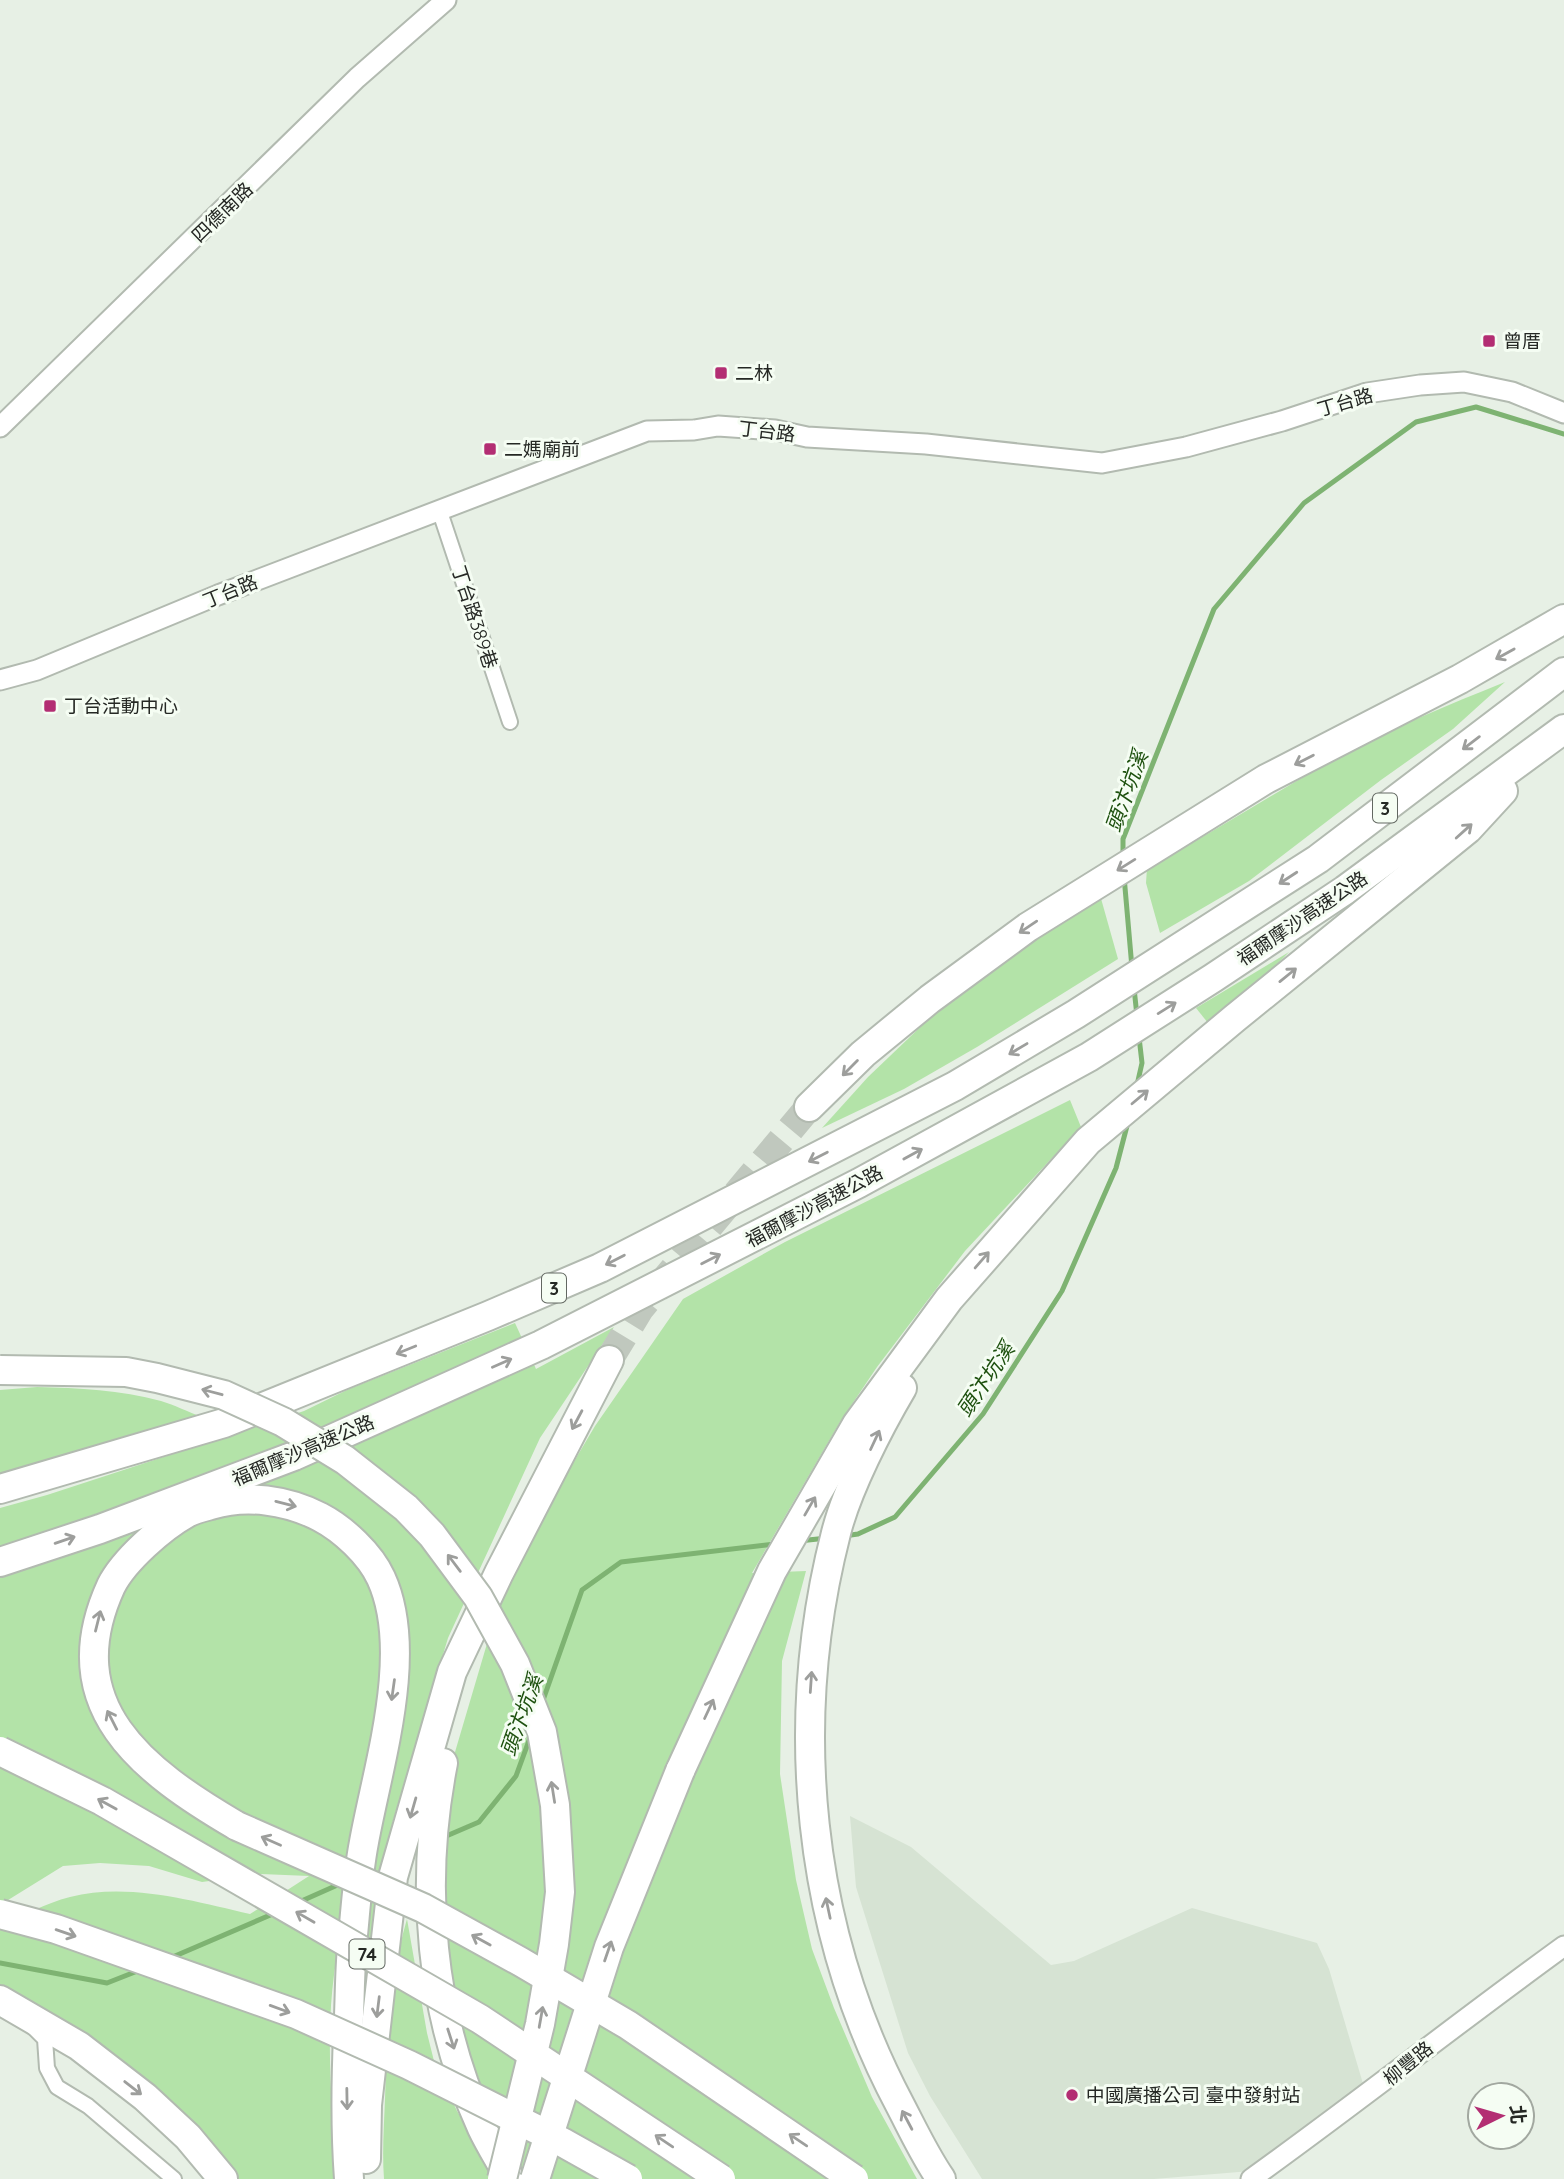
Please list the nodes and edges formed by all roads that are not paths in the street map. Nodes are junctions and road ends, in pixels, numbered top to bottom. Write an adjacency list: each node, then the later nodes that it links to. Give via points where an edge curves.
1 (446, 0): 3 (street, 四德南路, via 357,78)
2 (1564, 414): 4 (street, 丁台路, via 1512,392 1465,382 1420,385 1367,393 1186,447 1102,463 807,437 775,430 718,426 647,431)
3 (0, 427)
4 (440, 512): 7 (street, 丁台路, via 218,595 37,670); 8 (street, 丁台路389巷)
5 (1564, 619): 10 (highway, one-way to 10, via 1460,680 1266,779 1085,890 930,999 863,1054)
6 (1564, 672): 14 (highway, 福爾摩沙高速公路 / 3, one-way to 14, via 1318,859 955,1086 600,1268 488,1317 224,1423)
7 (0, 680)
8 (510, 722)
9 (1555, 736): 11 (highway, one-way to 9, via 1088,1141 1468,829); 15 (highway, 福爾摩沙高速公路 / 3, one-way to 9, via 294,1456 541,1345 859,1183 1089,1057 1213,978 1345,890)
10 (809, 1107)
11 (949, 1298): 28 (highway, one-way to 11, bridge, via 609,1947 680,1771 772,1571 857,1424); 32 (highway, one-way to 11, via 885,2077 838,1951 816,1847 809,1708 818,1617 836,1531 890,1407 934,1334)
12 (609, 1360): 16 (highway, one-way to 16)
13 (0, 1370): 26 (highway, one-way to 13, bridge, via 540,2024 560,1892 555,1805 542,1732 516,1664 478,1597 406,1508 345,1460 284,1422 223,1395 137,1374)
14 (0, 1489)
15 (0, 1562)
16 (499, 1573): 25 (highway, one-way to 25, via 452,1672 393,1877 367,2105); 27 (highway, one-way to 27, via 456,1700 436,1801 430,1892 435,1971 444,2018 482,2128)
17 (0, 1751): 30 (highway, 74, one-way to 17, bridge, via 480,2019 102,1801)
18 (0, 1914): 29 (highway, one-way to 29, bridge, via 56,1929 296,2014 409,2065)
19 (1564, 1946): 33 (street, 柳豐路)
20 (0, 2000): 23 (highway, one-way to 23, via 79,2046 145,2098)
21 (0, 2008): 22 (street, via 23,2018 45,2039 47,2067 57,2087 88,2106)
22 (174, 2179)
23 (223, 2179)
24 (349, 2179): 31 (highway, one-way to 24, bridge, via 628,2025 423,1908 237,1826 201,1805 136,1755 115,1727 97,1689 94,1651 98,1617 113,1581 139,1550 189,1511 218,1503 282,1502 331,1523 354,1542 381,1577 394,1622 394,1683 360,1875 352,1945 346,2072)
25 (366, 2179)
26 (502, 2179)
27 (510, 2179)
28 (535, 2179)
29 (628, 2179)
30 (721, 2179)
31 (854, 2179)
32 (942, 2179)
33 (1251, 2179)

